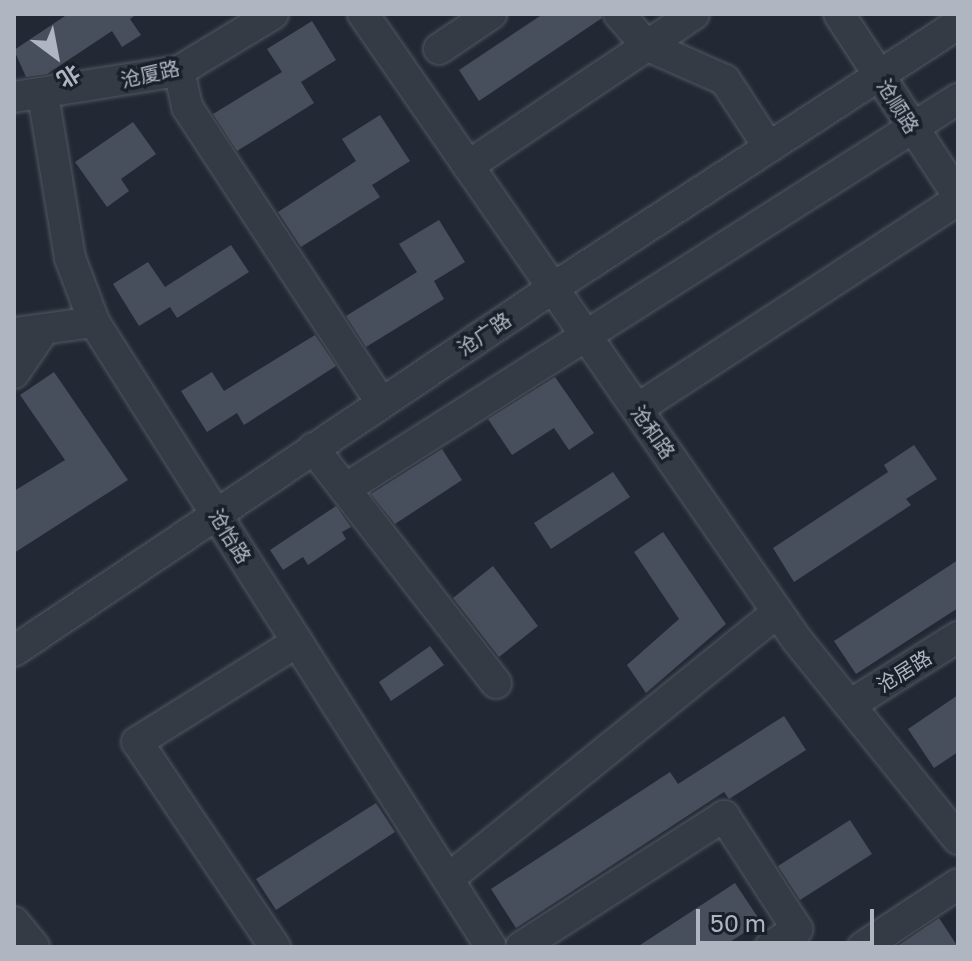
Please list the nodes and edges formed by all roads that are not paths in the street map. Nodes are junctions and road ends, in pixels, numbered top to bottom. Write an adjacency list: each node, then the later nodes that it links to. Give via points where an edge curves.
1 (273, 14): 10 (street, 沧厦路)
2 (363, 14): 16 (street, 沧和路)
3 (491, 14): 9 (street)
4 (619, 14): 8 (street)
5 (694, 14): 8 (street)
6 (839, 14): 11 (street, 沧顺路)
7 (958, 24): 11 (street, 沧广路)
8 (646, 45): 15 (street, via 725,80); 16 (street)
9 (439, 49)
10 (179, 71): 12 (street, 沧厦路); 24 (street, via 187,107)
11 (878, 75): 14 (street, 沧顺路); 15 (street, 沧广路)
12 (28, 96): 19 (street, 沧怡路, via 70,258)
13 (958, 99): 14 (street)
14 (911, 128): 17 (street, 沧顺路); 22 (street)
15 (768, 146): 18 (street, 沧广路)
16 (468, 166): 18 (street, 沧和路)
17 (958, 198): 25 (street)
18 (553, 288): 22 (street, 沧和路); 24 (street, 沧广路)
19 (94, 322): 20 (street); 28 (street, 沧怡路)
20 (44, 329): 21 (street); 23 (street)
21 (14, 333)
22 (586, 335): 25 (street, 沧和路); 27 (street)
23 (14, 373)
24 (381, 402): 26 (street, 沧广路)
25 (637, 409): 29 (street, 沧和路)
26 (313, 448): 27 (street); 28 (street, 沧广路)
27 (345, 489): 33 (street)
28 (215, 513): 31 (street, 沧怡路); 32 (street, 沧广路)
29 (778, 612): 34 (street, 沧和路); 36 (street)
30 (958, 637): 34 (street, 沧居路)
31 (297, 642): 36 (street, 沧怡路); 40 (street, via 137,742)
32 (14, 651)
33 (496, 683)
34 (850, 705): 35 (street, 沧和路)
35 (958, 839)
36 (448, 879): 41 (street, 沧怡路)
37 (958, 884): 44 (street)
38 (14, 922): 39 (street)
39 (34, 947)
40 (275, 947)
41 (491, 947)
42 (521, 947): 43 (street, via 724,816 797,929)
43 (770, 947)
44 (863, 947)

